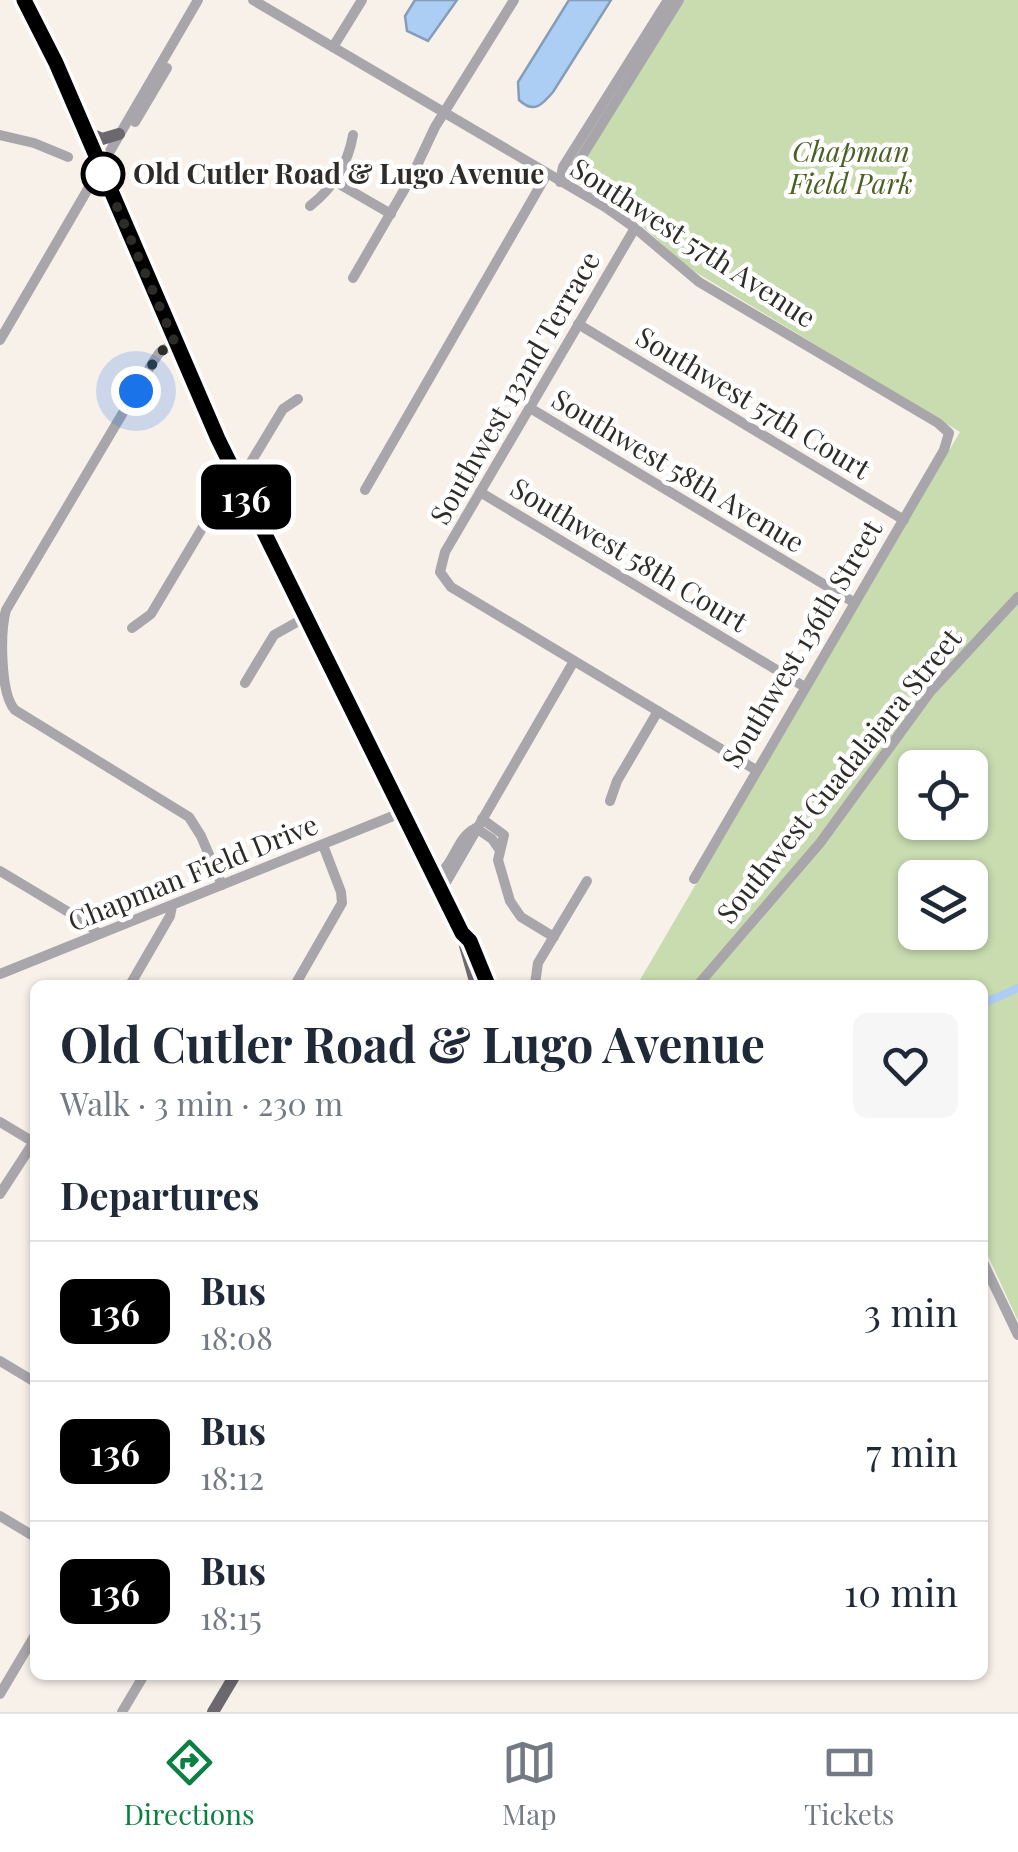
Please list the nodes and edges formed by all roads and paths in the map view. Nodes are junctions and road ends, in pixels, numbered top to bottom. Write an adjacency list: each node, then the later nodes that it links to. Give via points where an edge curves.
1 (24, 0): 11 (main road)
2 (362, 0): 8 (street)
3 (514, 0): 9 (street)
4 (668, 0): 18 (street)
5 (679, 0): 18 (street)
6 (251, 1): 8 (street, Southwest 57th Avenue)
7 (199, 3): 10 (street)
8 (333, 47): 9 (street, Southwest 57th Avenue)
9 (444, 113): 16 (street, Southwest 57th Avenue); 20 (street)
10 (122, 129): 11 (main road, via 102,140); 15 (street)
11 (84, 131): 15 (main road)
12 (0, 135): 14 (street)
13 (353, 135): 17 (street)
14 (68, 157)
15 (101, 168): 24 (street); 25 (main road)
16 (547, 174): 18 (street, Southwest 57th Avenue); 30 (street)
17 (334, 181): 19 (street); 20 (street)
18 (560, 182): 21 (street, Southwest 57th Avenue)
19 (310, 206)
20 (391, 214): 22 (street)
21 (635, 228): 23 (street, Southwest 132nd Terrace); 28 (street, Southwest 57th Avenue, via 699,282)
22 (353, 278)
23 (578, 324): 27 (street, Southwest 132nd Terrace); 32 (street, Southwest 57th Court)
24 (0, 340)
25 (175, 343): 29 (main road); 36 (street, via 153,362)
26 (298, 399): 29 (street, via 283,409)
27 (530, 408): 31 (street, Southwest 132nd Terrace); 34 (street, Southwest 58th Avenue)
28 (948, 433): 32 (street, Southwest 136th Street)
29 (237, 478): 35 (main road); 37 (street, via 151,614)
30 (365, 490)
31 (480, 492): 38 (street, Southwest 132nd Terrace, via 442,556 440,572 451,587); 40 (street, Southwest 58th Court)
32 (904, 520): 34 (street, Southwest 136th Street)
33 (1018, 597): 65 (street, Southwest Guadalajara Street, via 939,681 820,844)
34 (856, 603): 40 (street, Southwest 136th Street)
35 (306, 616): 39 (street, via 271,639); 44 (main road)
36 (1, 619): 53 (street, via 8,704 190,817)
37 (132, 628)
38 (574, 660): 41 (street); 45 (street)
39 (245, 683)
40 (805, 687): 42 (street, Southwest 136th Street)
41 (658, 711): 42 (street); 43 (street)
42 (756, 770): 51 (street, Southwest 136th Street)
43 (610, 801)
44 (403, 812): 46 (street, Chapman Field Drive); 48 (main road)
45 (479, 824): 47 (street); 54 (street); 58 (street, via 499,849 512,905)
46 (323, 845): 53 (street, Chapman Field Drive); 61 (street, via 342,903)
47 (454, 855): 48 (street, via 441,864); 50 (street)
48 (426, 861): 50 (main road)
49 (0, 871): 57 (street)
50 (434, 878): 54 (main road)
51 (694, 879)
52 (587, 882): 58 (street)
53 (222, 885): 55 (street, Chapman Field Drive)
54 (441, 892): 56 (main road)
55 (172, 906): 57 (street, Chapman Field Drive); 60 (street)
56 (462, 933): 62 (main road); 63 (main road)
57 (99, 934): 59 (street, Chapman Field Drive)
58 (554, 937): 64 (street)
59 (0, 974)
60 (133, 980)
61 (298, 980)
62 (475, 980)
63 (486, 980)
64 (536, 980)
65 (702, 980)
66 (0, 1122): 67 (street)
67 (30, 1140)
68 (30, 1148): 69 (street)
69 (0, 1194)
70 (988, 1272): 71 (street)
71 (1018, 1335)
72 (0, 1361): 73 (street)
73 (30, 1379)
74 (0, 1516): 75 (street)
75 (30, 1534)
76 (30, 1643): 79 (street)
77 (141, 1680): 80 (street)
78 (232, 1680): 81 (main road)
79 (0, 1694)
80 (122, 1712)
81 (213, 1712)

